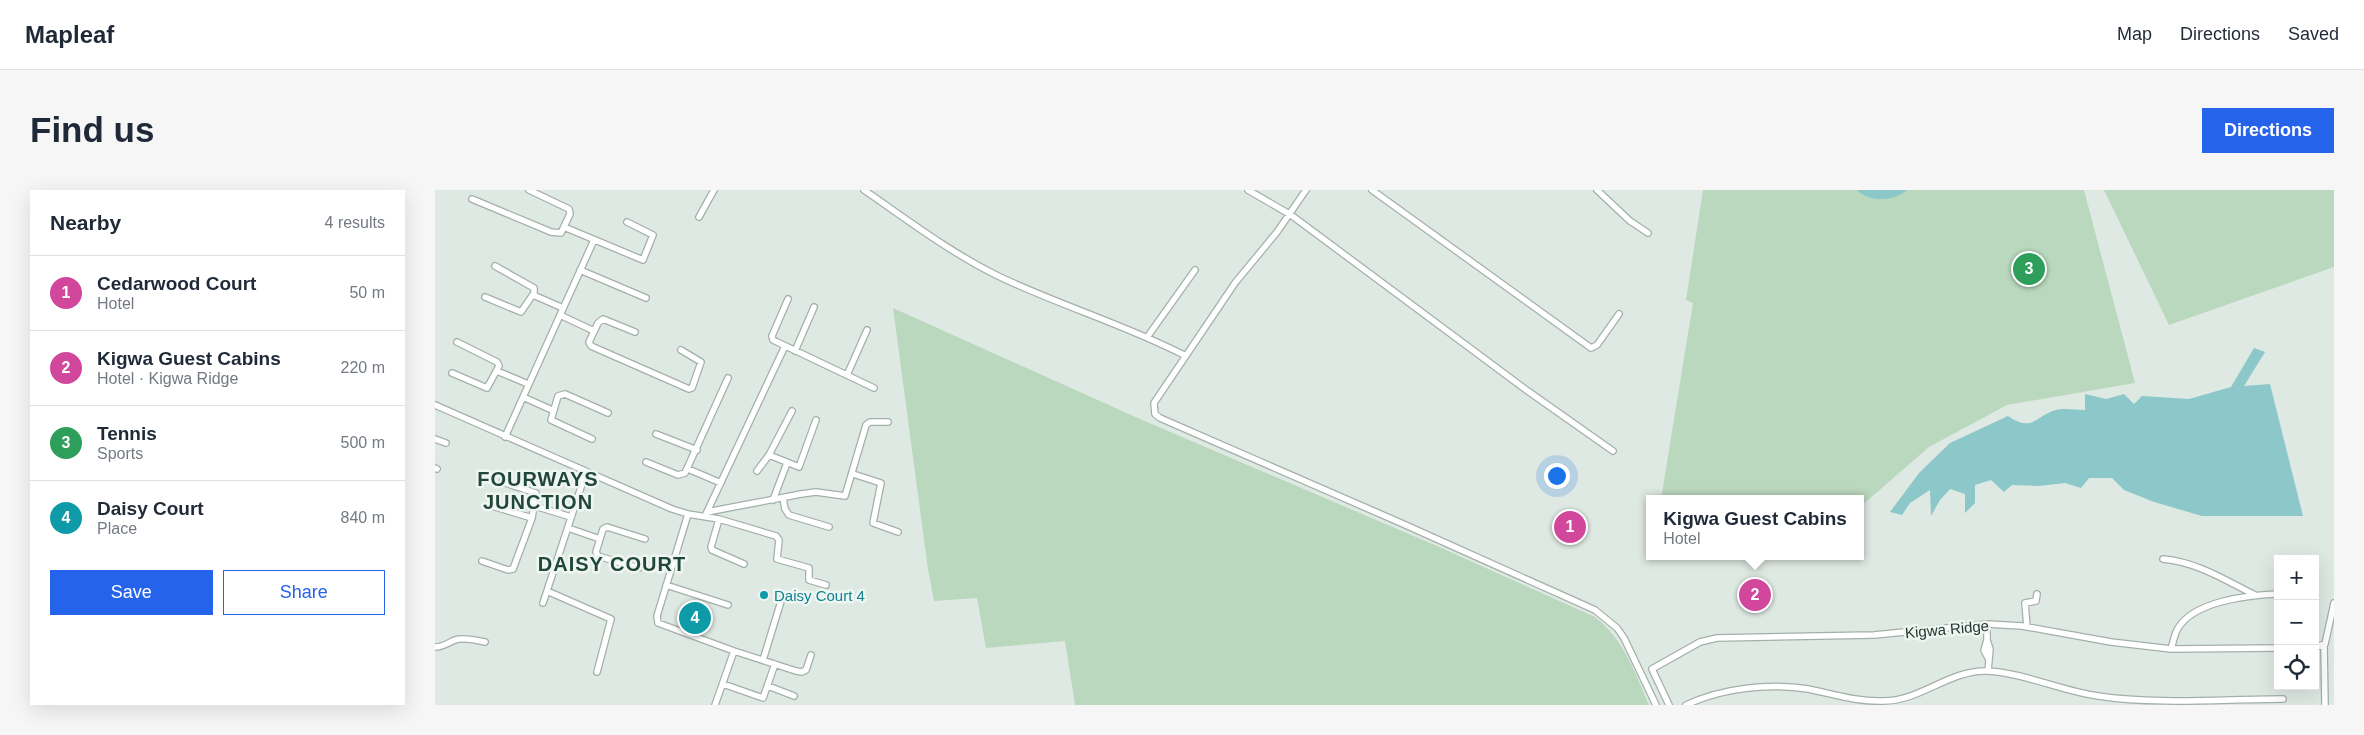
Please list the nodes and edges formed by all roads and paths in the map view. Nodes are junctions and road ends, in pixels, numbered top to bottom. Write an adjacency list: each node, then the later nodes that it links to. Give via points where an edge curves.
1 (529, 190): 12 (street, via 569,209)
2 (715, 190): 10 (street)
3 (865, 190): 29 (street, via 960,257)
4 (1247, 190): 9 (street)
5 (1306, 190): 9 (street)
6 (1372, 190): 24 (street, via 1591,348 1597,345)
7 (1597, 190): 13 (street, via 1630,222)
8 (473, 200): 12 (street, via 555,234 561,233)
9 (1291, 215): 34 (street, via 1235,284); 54 (street)
10 (699, 217)
11 (627, 222): 14 (street, via 653,235 643,260)
12 (564, 226): 14 (street)
13 (1648, 233)
14 (594, 240): 16 (street)
15 (495, 266): 18 (street, via 534,288)
16 (580, 270): 20 (street); 23 (street)
17 (1195, 270): 29 (street)
18 (533, 295): 19 (street, via 521,312); 23 (street)
19 (485, 297)
20 (646, 298)
21 (788, 299): 31 (street, via 772,336 773,340)
22 (815, 307): 33 (street)
23 (563, 308): 25 (street)
24 (1619, 314)
25 (560, 315): 27 (street); 39 (street)
26 (867, 330): 37 (street)
27 (593, 331): 28 (street, via 603,319); 32 (street, via 589,342 591,346 689,389 701,362)
28 (635, 332)
29 (1148, 336): 34 (street)
30 (457, 342): 35 (street, via 497,362)
31 (785, 346): 33 (street); 63 (street)
32 (681, 350)
33 (795, 351): 37 (street)
34 (1186, 356): 112 (street, via 1154,403 1155,414 1160,418 1595,610 1607,618 1624,638)
35 (497, 371): 36 (street, via 487,388); 39 (street)
36 (452, 373)
37 (847, 375): 40 (street)
38 (729, 378): 53 (street)
39 (528, 384): 41 (street)
40 (874, 388)
41 (523, 397): 43 (street); 49 (street)
42 (435, 404): 49 (street)
43 (553, 410): 45 (street, via 562,393); 51 (street, via 551,420)
44 (792, 410): 55 (street)
45 (608, 413)
46 (816, 420): 57 (street, via 800,466)
47 (888, 422): 61 (street, via 867,423)
48 (657, 434): 53 (street)
49 (505, 437): 60 (street)
50 (435, 439): 52 (street)
51 (592, 439)
52 (446, 442)
53 (697, 450): 58 (street)
54 (1613, 451)
55 (769, 455): 57 (street); 59 (street)
56 (646, 462): 58 (street, via 678,474)
57 (787, 463): 65 (street)
58 (688, 469): 63 (street)
59 (757, 471)
60 (586, 472): 68 (street); 70 (street)
61 (853, 474): 64 (street, via 843,496 817,492); 75 (street, via 881,483 873,523)
62 (502, 482): 67 (street, via 536,493)
63 (721, 483): 69 (street)
64 (783, 498): 65 (street); 73 (street, via 787,514)
65 (773, 500): 69 (street)
66 (492, 506): 71 (street)
67 (535, 506): 70 (street); 71 (street)
68 (688, 514): 69 (street); 82 (street)
69 (706, 514): 72 (street)
70 (571, 517): 74 (street)
71 (531, 518): 79 (street, via 513,569)
72 (719, 518): 80 (street, via 712,550); 83 (street, via 776,536 779,540 777,559 809,568 809,580)
73 (829, 527)
74 (568, 528): 76 (street); 84 (street)
75 (898, 532)
76 (600, 539): 77 (street, via 607,527); 81 (street, via 598,556)
77 (645, 539)
78 (2163, 558): 87 (street, via 2194,565)
79 (482, 562)
80 (744, 564)
81 (639, 568)
82 (666, 585): 91 (street); 100 (street, via 658,623)
83 (826, 586)
84 (547, 591): 89 (street); 105 (street, via 611,619)
85 (2037, 594): 93 (street, via 2036,601 2025,603)
86 (2274, 594): 87 (street)
87 (2255, 595): 99 (street, via 2227,600 2192,615 2177,630)
88 (782, 598): 102 (street)
89 (543, 603)
90 (2334, 603): 95 (street)
91 (728, 605)
92 (1987, 624): 93 (street, Kigwa Ridge); 104 (street, via 1984,650); 113 (street, Kigwa Ridge, via 1874,635 1717,638 1700,642 1652,669)
93 (2027, 627): 99 (street, Kigwa Ridge)
94 (485, 642): 96 (street, via 457,640)
95 (2324, 646): 97 (street); 115 (street)
96 (435, 647)
97 (2319, 647)
98 (2274, 648): 99 (street, Kigwa Ridge)
99 (2171, 649)
100 (734, 652): 102 (street); 106 (street)
101 (811, 655): 103 (street, via 805,672)
102 (763, 660): 103 (street)
103 (775, 664): 107 (street)
104 (1988, 671): 109 (street, via 2115,698); 114 (street, via 1954,677 1897,701 1806,689 1771,688 1719,692)
105 (597, 672)
106 (723, 684): 110 (street); 111 (street)
107 (767, 686): 108 (street); 110 (street)
108 (794, 696)
109 (2283, 700)
110 (762, 702)
111 (715, 705)
112 (1655, 705)
113 (1669, 705)
114 (1686, 705)
115 (2325, 705)

